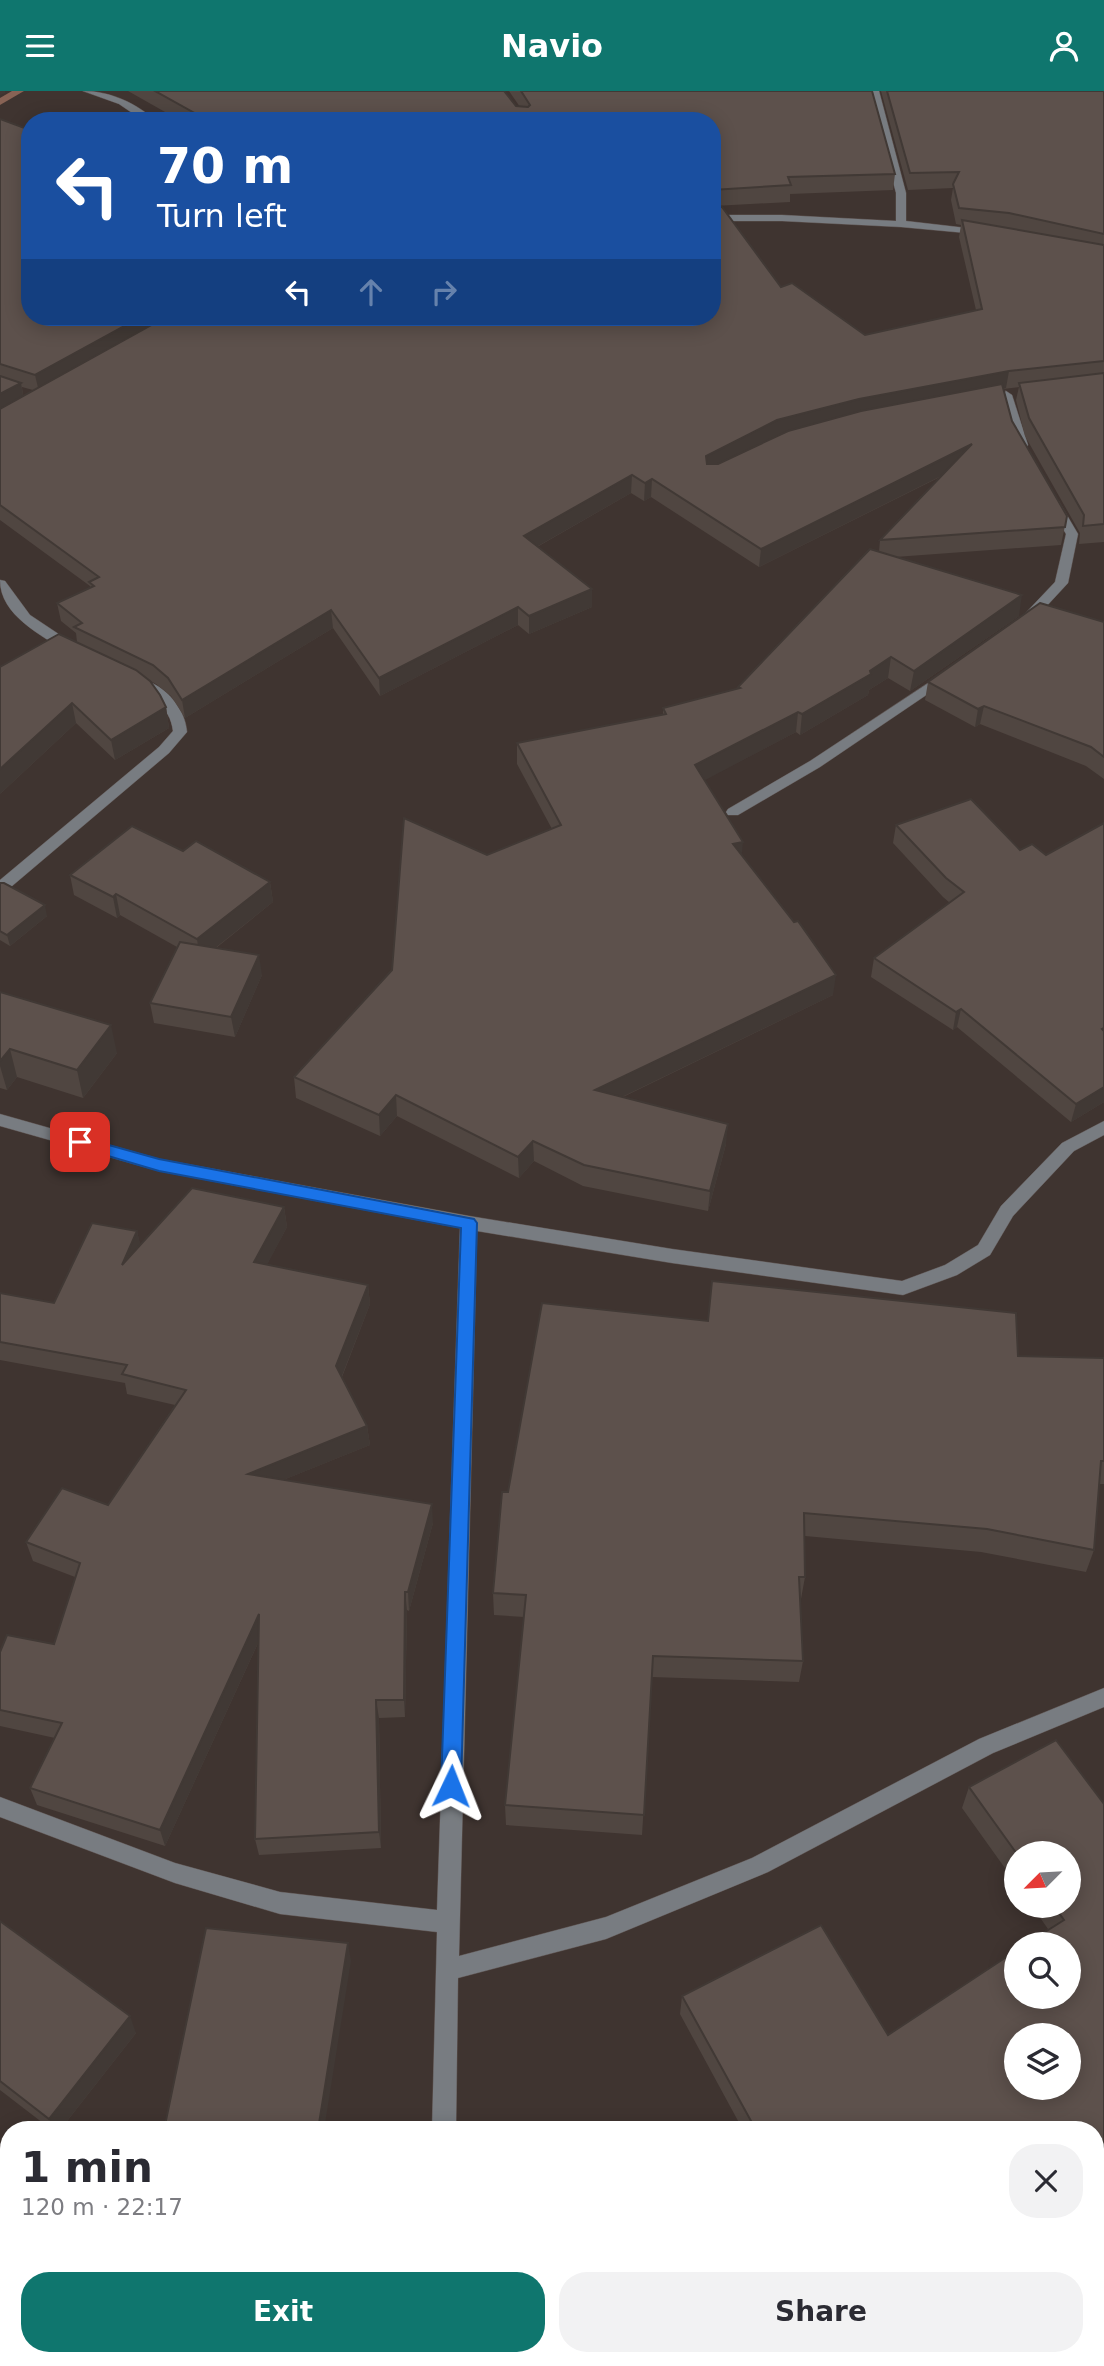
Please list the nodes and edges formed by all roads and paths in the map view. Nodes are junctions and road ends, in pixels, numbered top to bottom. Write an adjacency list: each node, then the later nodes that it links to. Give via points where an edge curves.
1 (88, 91): 3 (street, via 122,101)
2 (874, 91): 5 (street, via 901,193)
3 (138, 112)
4 (721, 218): 5 (street)
5 (901, 224): 6 (street)
6 (1002, 236)
7 (1005, 395): 8 (street, via 1017,437)
8 (1031, 461)
9 (1045, 486): 11 (street, via 1072,534 1061,583)
10 (0, 584): 12 (street, via 25,618)
11 (1015, 628)
12 (86, 656)
13 (961, 664): 15 (street, via 846,746)
14 (122, 674): 16 (street, via 173,706 180,732)
15 (733, 812)
16 (0, 888)
17 (0, 1120): 19 (street, via 159,1165)
18 (1104, 1127): 19 (street, via 1068,1147 1007,1212 984,1250 951,1270 903,1288)
19 (469, 1223): 22 (street)
20 (1104, 1697): 23 (street, via 986,1746 747,1870 606,1928)
21 (0, 1807): 22 (street, via 175,1873 280,1903)
22 (448, 1922): 23 (street)
23 (447, 1970): 24 (street)
24 (444, 2121)

